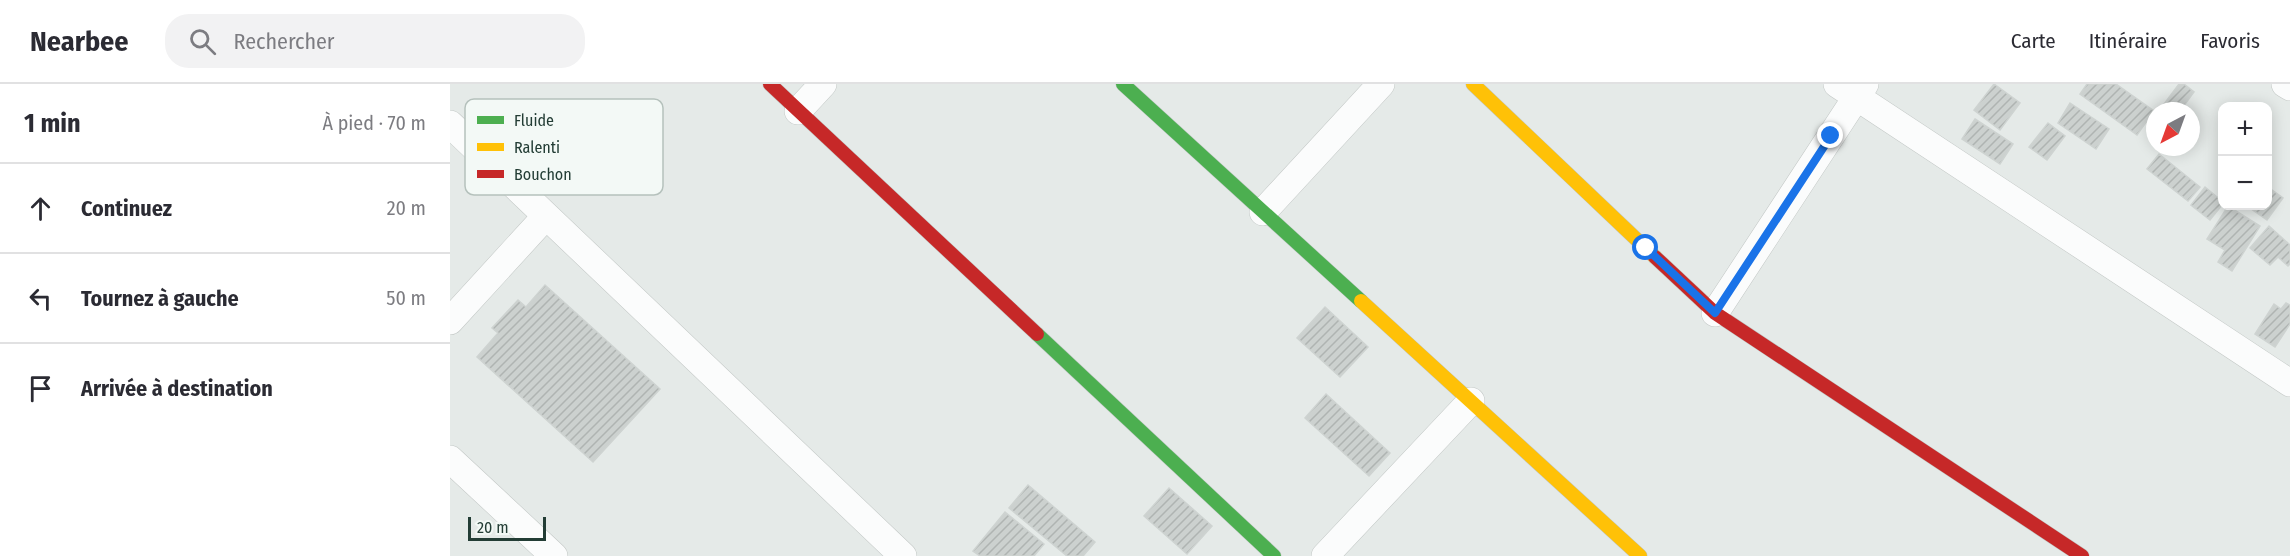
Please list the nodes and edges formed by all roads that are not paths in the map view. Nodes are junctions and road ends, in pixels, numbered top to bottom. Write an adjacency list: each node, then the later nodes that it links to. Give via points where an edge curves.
1 (770, 84): 9 (street)
2 (824, 84): 9 (street)
3 (1123, 84): 13 (street)
4 (1381, 84): 13 (street)
5 (1473, 84): 15 (street)
6 (2285, 84): 7 (street)
7 (2290, 87)
8 (1853, 88): 15 (street); 17 (street)
9 (798, 111): 22 (street)
10 (450, 124): 11 (street)
11 (465, 138)
12 (524, 195): 14 (street)
13 (1263, 212): 18 (street)
14 (546, 216): 16 (street); 21 (street)
15 (1715, 313): 25 (street)
16 (450, 321)
17 (2290, 383)
18 (1470, 401): 23 (street); 24 (street)
19 (450, 459): 20 (street)
20 (554, 556)
21 (903, 556)
22 (1274, 556)
23 (1325, 556)
24 (1640, 556)
25 (2082, 556)

